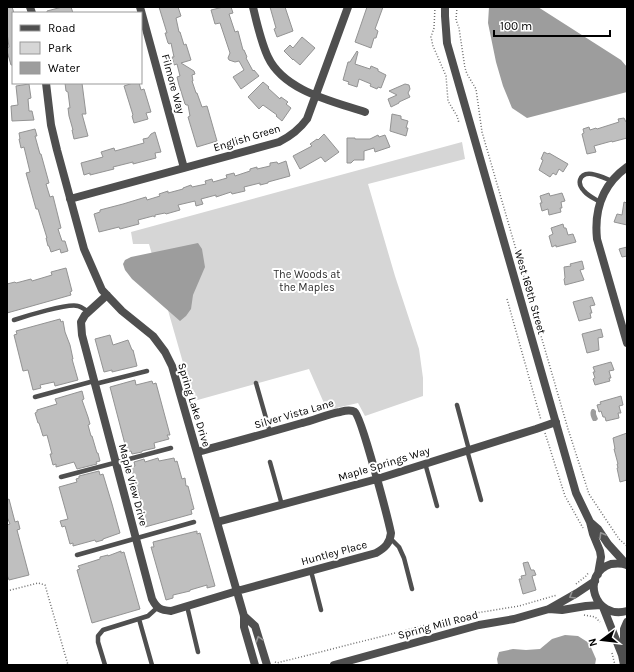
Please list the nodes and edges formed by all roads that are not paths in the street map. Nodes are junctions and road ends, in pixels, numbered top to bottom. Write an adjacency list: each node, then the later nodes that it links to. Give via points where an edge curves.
1 (253, 7): 6 (street, via 268,58 279,73 293,84)
2 (348, 7): 6 (street, English Green)
3 (445, 7): 22 (street, West 169th Street, via 447,43)
4 (142, 14): 9 (street, Filmore Way)
5 (46, 84): 11 (street, Spring Lake Drive, via 51,125)
6 (316, 95): 7 (street); 9 (street, English Green, via 307,119 290,137)
7 (365, 112)
8 (627, 167): 10 (street)
9 (184, 168): 11 (street, English Green)
10 (612, 182): 12 (street); 12 (lane, via 595,174 581,177 579,181 584,192)
11 (70, 199): 13 (street, Spring Lake Drive, via 84,249 102,290)
12 (600, 202): 16 (street, via 597,239)
13 (107, 295): 14 (street, Maple View Drive); 26 (street, Spring Lake Drive, via 152,336 165,352 172,366)
14 (89, 312): 15 (lane, via 77,305 51,309); 18 (street, Maple View Drive, via 81,322)
15 (14, 320)
16 (627, 343)
17 (148, 370): 18 (lane)
18 (94, 383): 20 (lane); 28 (street, Maple View Drive)
19 (256, 383): 23 (lane)
20 (35, 397)
21 (456, 405): 25 (lane)
22 (556, 422): 25 (street, Maple Springs Way); 37 (street, West 169th Street, via 576,493)
23 (270, 432): 26 (street, Silver Vista Lane); 31 (street, Silver Vista Lane, via 338,412 355,412 361,424)
24 (171, 448): 28 (lane)
25 (468, 450): 29 (street, Maple Springs Way); 32 (lane)
26 (197, 452): 36 (street, Spring Lake Drive)
27 (270, 462): 33 (lane)
28 (116, 463): 30 (lane); 38 (street, Maple View Drive)
29 (426, 463): 31 (street, Maple Springs Way); 34 (lane)
30 (61, 477)
31 (376, 477): 33 (street, Maple Springs Way); 39 (street, via 392,533)
32 (481, 500)
33 (282, 505): 36 (street, Maple Springs Way)
34 (437, 506)
35 (194, 522): 38 (lane)
36 (217, 522): 45 (street, Spring Lake Drive)
37 (590, 522): 41 (street, West 169th Street, one-way to 37); 43 (street, West 169th Street, via 601,557)
38 (136, 538): 40 (lane); 48 (street, Maple View Drive, via 152,599)
39 (391, 539): 42 (street, Huntley Place, via 376,553); 44 (lane, via 404,558)
40 (78, 554)
41 (627, 565): 43 (street, Spring Mill Road, via 615,563 607,566)
42 (311, 571): 45 (street, Huntley Place); 50 (lane)
43 (596, 578): 47 (street, West 169th Street, via 594,593); 49 (street, Spring Mill Road, one-way to 49, via 577,593)
44 (412, 589)
45 (237, 591): 46 (street); 52 (street, Spring Lake Drive)
46 (187, 606): 48 (street, via 171,611); 55 (lane)
47 (602, 606): 49 (street, Spring Mill Road); 51 (street, Spring Mill Road, via 618,613); 56 (street)
48 (158, 607): 53 (lane, via 148,616)
49 (549, 609): 61 (street, Spring Mill Road, via 479,625)
50 (321, 610)
51 (627, 611)
52 (244, 616): 57 (street, one-way to 52, via 255,626); 60 (street, Spring Lake Drive, via 244,627)
53 (139, 618): 58 (lane, via 102,630 98,642); 59 (lane)
54 (627, 622): 56 (street)
55 (198, 652)
56 (622, 655): 62 (street)
57 (270, 663)
58 (105, 665)
59 (152, 665)
60 (255, 665)
61 (334, 665)
62 (624, 665)

